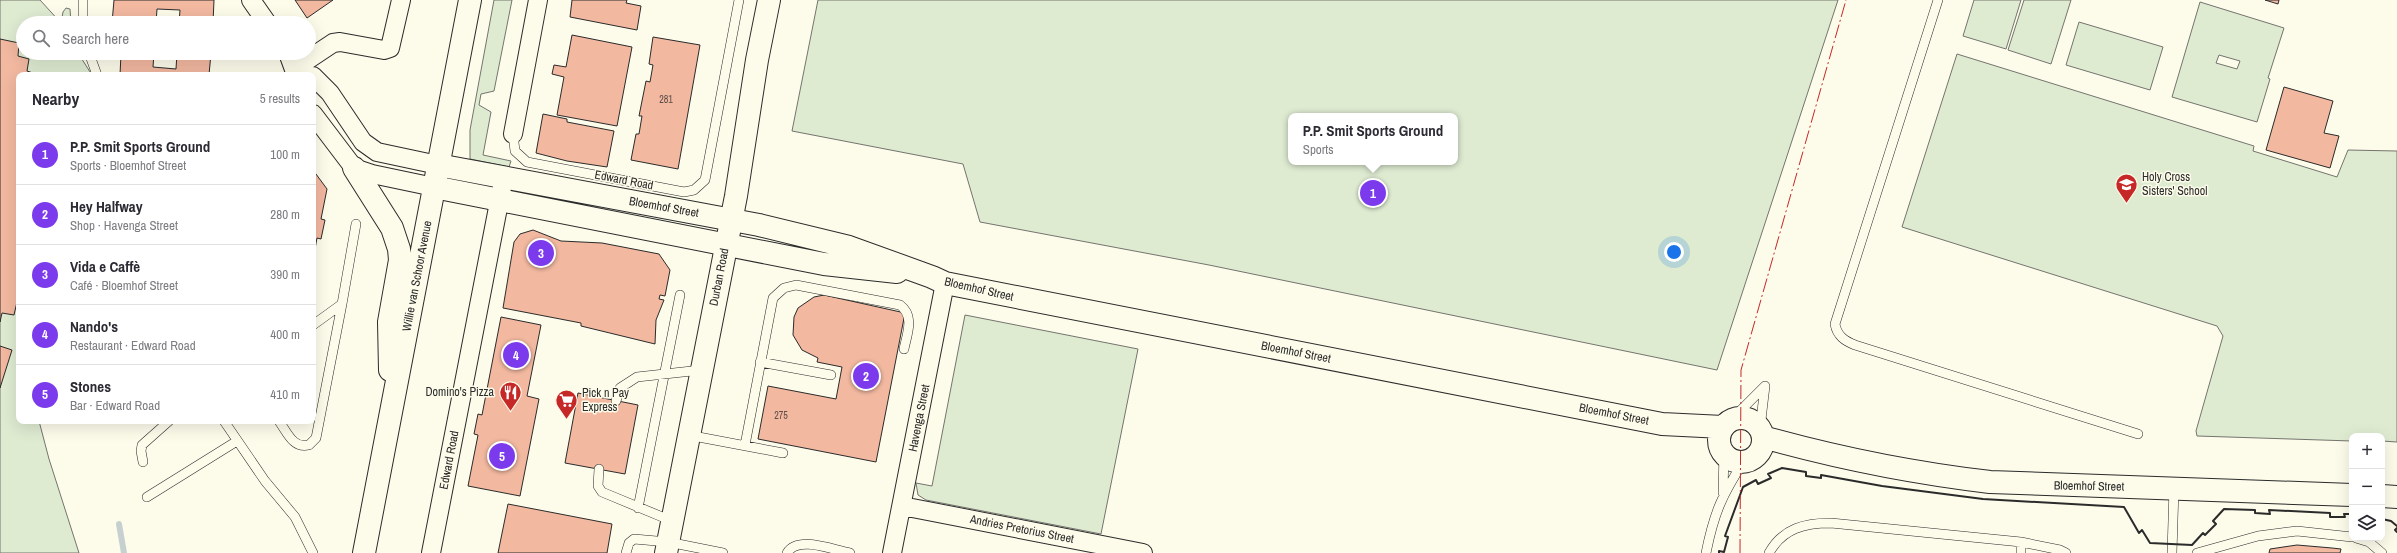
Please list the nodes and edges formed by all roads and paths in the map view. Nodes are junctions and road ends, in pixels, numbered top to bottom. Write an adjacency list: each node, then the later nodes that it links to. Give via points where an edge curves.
1 (83, 0): 9 (lane)
2 (251, 0): 10 (street)
3 (401, 0): 11 (street, via 390,48 384,50 340,42 333,43)
4 (470, 0): 19 (street, Willie van Schoor Avenue)
5 (538, 0): 18 (street, Edward Road)
6 (739, 0): 18 (lane, Edward Road, via 705,180 694,190 684,192 527,162 515,151)
7 (769, 0): 24 (street, Durban Road)
8 (1938, 0): 41 (lane, via 1836,324 1836,331 1847,342 1855,345)
9 (83, 16)
10 (262, 16)
11 (316, 55)
12 (92, 60): 15 (lane)
13 (309, 60): 14 (street)
14 (297, 68)
15 (96, 72)
16 (316, 82): 19 (street, via 330,93 363,142 377,152)
17 (316, 118): 20 (street)
18 (513, 134)
19 (438, 165): 21 (street, Bloemhof Street); 22 (street, Willie van Schoor Avenue)
20 (354, 168): 22 (street); 36 (street, via 392,228 399,249 400,260 389,322)
21 (504, 178): 23 (street, Edward Road); 24 (street, Bloemhof Street)
22 (434, 187): 23 (street, Bloemhof Street); 36 (street, Willie van Schoor Avenue)
23 (500, 199): 26 (street, Bloemhof Street); 65 (street, Edward Road)
24 (731, 220): 26 (street, Durban Road); 27 (street, Bloemhof Street, via 759,224 849,247)
25 (356, 224): 29 (lane)
26 (726, 244): 27 (street, Bloemhof Street, via 824,264); 33 (street, Durban Road)
27 (938, 280): 43 (street, Bloemhof Street); 56 (street, Havenga Street)
28 (680, 295): 34 (lane)
29 (342, 304): 30 (lane); 40 (lane, via 316,438 309,445 298,446)
30 (316, 323)
31 (904, 349): 32 (lane, via 909,318 900,305 790,286 778,292 773,298)
32 (760, 362): 35 (lane); 45 (lane)
33 (701, 370): 34 (lane); 42 (street, Durban Road)
34 (664, 373): 37 (lane, via 628,381 620,388); 57 (lane)
35 (832, 375)
36 (393, 399): 64 (street, Willie van Schoor Avenue)
37 (616, 401)
38 (166, 424): 48 (lane, via 142,446)
39 (226, 424): 44 (lane)
40 (281, 424)
41 (2138, 434)
42 (688, 435): 45 (lane); 58 (street, Durban Road)
43 (1724, 436): 46 (street, Bloemhof Street, via 1732,460); 46 (street, Bloemhof Street, via 1735,418 1749,419); 46 (lane, via 1765,386); 51 (lane)
44 (237, 441): 55 (lane); 63 (lane, via 265,481 295,517)
45 (745, 445): 47 (lane)
46 (1756, 445): 50 (street, Bloemhof Street, via 1990,482); 51 (lane)
47 (783, 453)
48 (143, 462)
49 (599, 469): 57 (lane, via 598,486 602,492)
50 (2174, 488): 52 (street, Bloemhof Street); 76 (lane)
51 (1723, 493): 72 (lane, via 1712,522)
52 (2349, 495)
53 (2385, 496): 54 (street)
54 (2397, 497)
55 (147, 498)
56 (902, 506): 70 (street, Havenga Street); 71 (street, Andries Pretorius Street)
57 (638, 508): 58 (lane)
58 (672, 521): 62 (street, Durban Road)
59 (2349, 537): 77 (lane, via 2289,532 2258,536)
60 (2366, 541): 78 (lane)
61 (2021, 542): 73 (lane, via 1808,524 1790,531); 74 (lane); 75 (lane)
62 (667, 548): 66 (lane, via 634,539 629,543); 67 (lane)
63 (313, 553)
64 (364, 553)
65 (431, 553)
66 (626, 553)
67 (723, 553)
68 (787, 553): 69 (lane, via 793,546 802,544)
69 (850, 553)
70 (892, 553)
71 (1143, 553)
72 (1706, 553)
73 (1769, 553)
74 (2021, 553)
75 (2066, 553)
76 (2172, 553)
77 (2196, 553)
78 (2382, 553)

